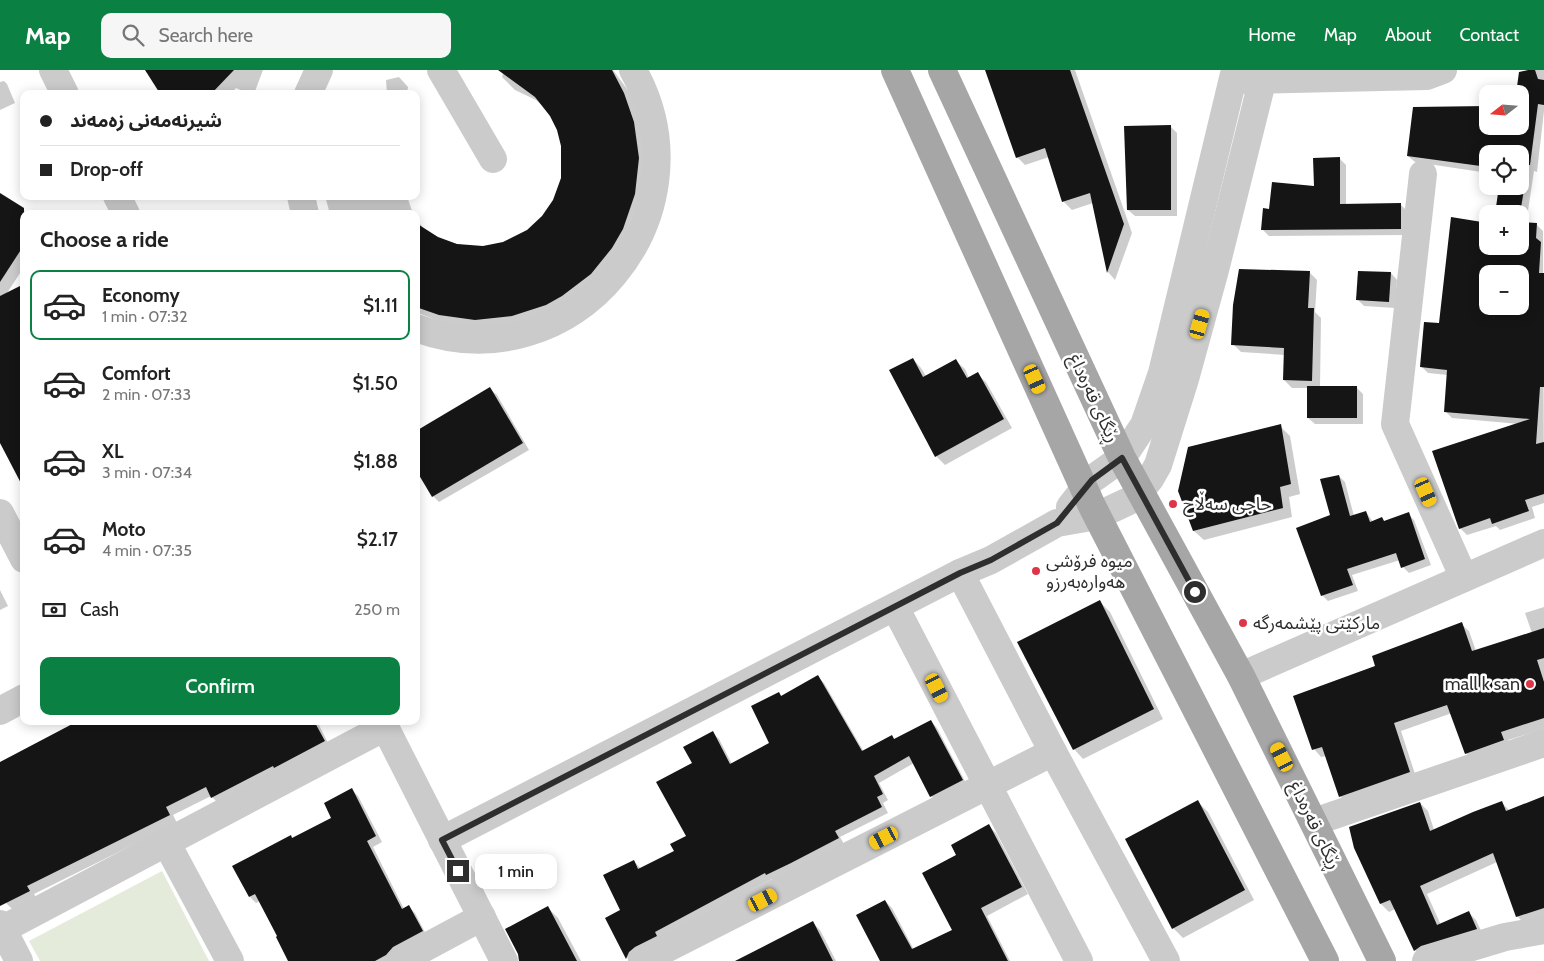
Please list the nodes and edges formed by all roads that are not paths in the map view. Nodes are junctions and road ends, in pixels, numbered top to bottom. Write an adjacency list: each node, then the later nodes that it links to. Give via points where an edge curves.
1 (53, 70): 10 (street)
2 (320, 70): 11 (street)
3 (441, 70): 12 (street)
4 (633, 70): 14 (street, via 646,98 656,144 654,191 640,235 615,274 599,292 574,310 540,328 517,335 471,339)
5 (895, 70): 16 (main road)
6 (942, 70): 15 (main road, ڕێگای قەرەداغ)
7 (1433, 72): 8 (street)
8 (1264, 74): 9 (street); 17 (street, via 1185,379 1158,465)
9 (1234, 76): 15 (street, via 1162,373 1144,425)
10 (63, 90)
11 (310, 90)
12 (493, 158)
13 (1423, 174): 24 (street, via 1395,424)
14 (420, 329)
15 (1122, 458): 16 (street); 17 (main road, ڕێگای قەرەداغ)
16 (1084, 488): 19 (main road); 20 (street)
17 (1140, 491): 19 (street, via 1131,500); 26 (main road, ڕێگای قەرەداغ)
18 (0, 513): 22 (street)
19 (1097, 516): 20 (street); 47 (main road)
20 (1057, 523): 23 (street, via 991,560)
21 (1544, 543): 24 (street)
22 (20, 551)
23 (960, 573): 25 (street); 32 (street)
24 (1464, 578): 26 (street)
25 (895, 607): 33 (street); 35 (street)
26 (1241, 676): 34 (main road, ڕێگای قەرەداغ)
27 (20, 700): 28 (street)
28 (0, 711)
29 (381, 725): 36 (street)
30 (384, 725): 35 (street)
31 (1544, 743): 34 (street)
32 (1053, 752): 33 (street); 46 (street)
33 (987, 786): 40 (street); 45 (street)
34 (1314, 822): 48 (main road, ڕێگای قەرەداغ)
35 (442, 840): 37 (street)
36 (166, 842): 38 (street); 42 (street)
37 (482, 917): 43 (street); 44 (street)
38 (1, 927): 41 (street)
39 (1544, 930): 49 (street, via 1506,937)
40 (1074, 959)
41 (19, 961)
42 (230, 961)
43 (400, 961)
44 (504, 961)
45 (642, 961)
46 (1166, 961)
47 (1325, 961)
48 (1382, 961)
49 (1426, 961)

